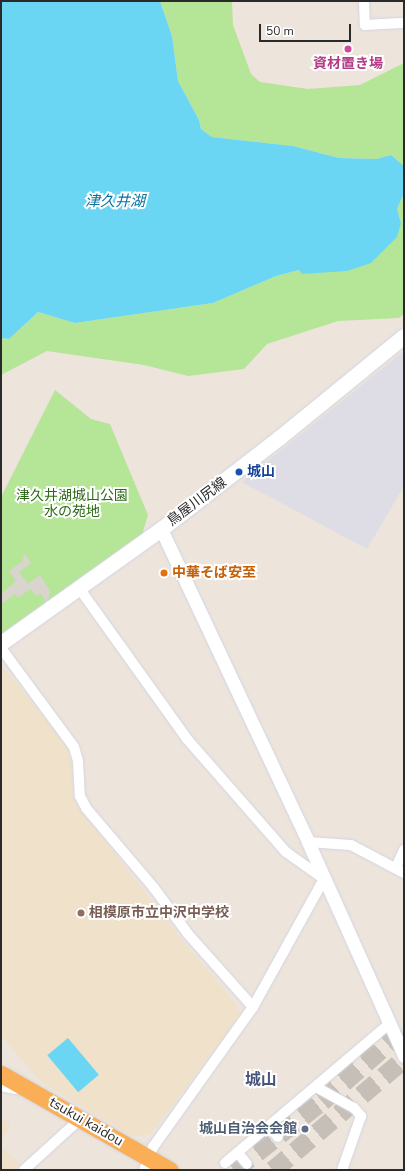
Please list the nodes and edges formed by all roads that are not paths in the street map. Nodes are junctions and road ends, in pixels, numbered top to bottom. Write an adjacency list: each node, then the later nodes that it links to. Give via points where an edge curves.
1 (364, 1): 2 (street, via 365,25)
2 (401, 23)
3 (404, 336): 4 (main road, 鳥屋川尻線, via 270,445)
4 (161, 529): 5 (main road, 鳥屋川尻線); 8 (street)
5 (79, 588): 6 (main road, 鳥屋川尻線); 11 (street, via 187,739 286,852)
6 (1, 643)
7 (1, 648): 12 (street, via 74,747 78,761 80,796 86,808 154,888 188,934)
8 (308, 842): 10 (street, via 351,845); 11 (street)
9 (404, 850): 10 (street)
10 (400, 870)
11 (324, 879): 12 (street); 13 (street)
12 (254, 1007): 24 (street)
13 (389, 1024): 14 (street); 18 (street)
14 (404, 1056)
15 (1, 1074): 17 (highway, tsukui kaidou)
16 (1, 1086): 17 (street, via 15,1089)
17 (24, 1087): 19 (highway, tsukui kaidou)
18 (316, 1087): 20 (street); 28 (street, via 354,1108 361,1116)
19 (80, 1119): 24 (highway, tsukui kaidou); 26 (street)
20 (269, 1126): 21 (street); 22 (street)
21 (278, 1137)
22 (238, 1153): 23 (street); 25 (street)
23 (226, 1163)
24 (146, 1164): 27 (highway, tsukui kaidou)
25 (247, 1164)
26 (24, 1170)
27 (170, 1170)
28 (342, 1170)

